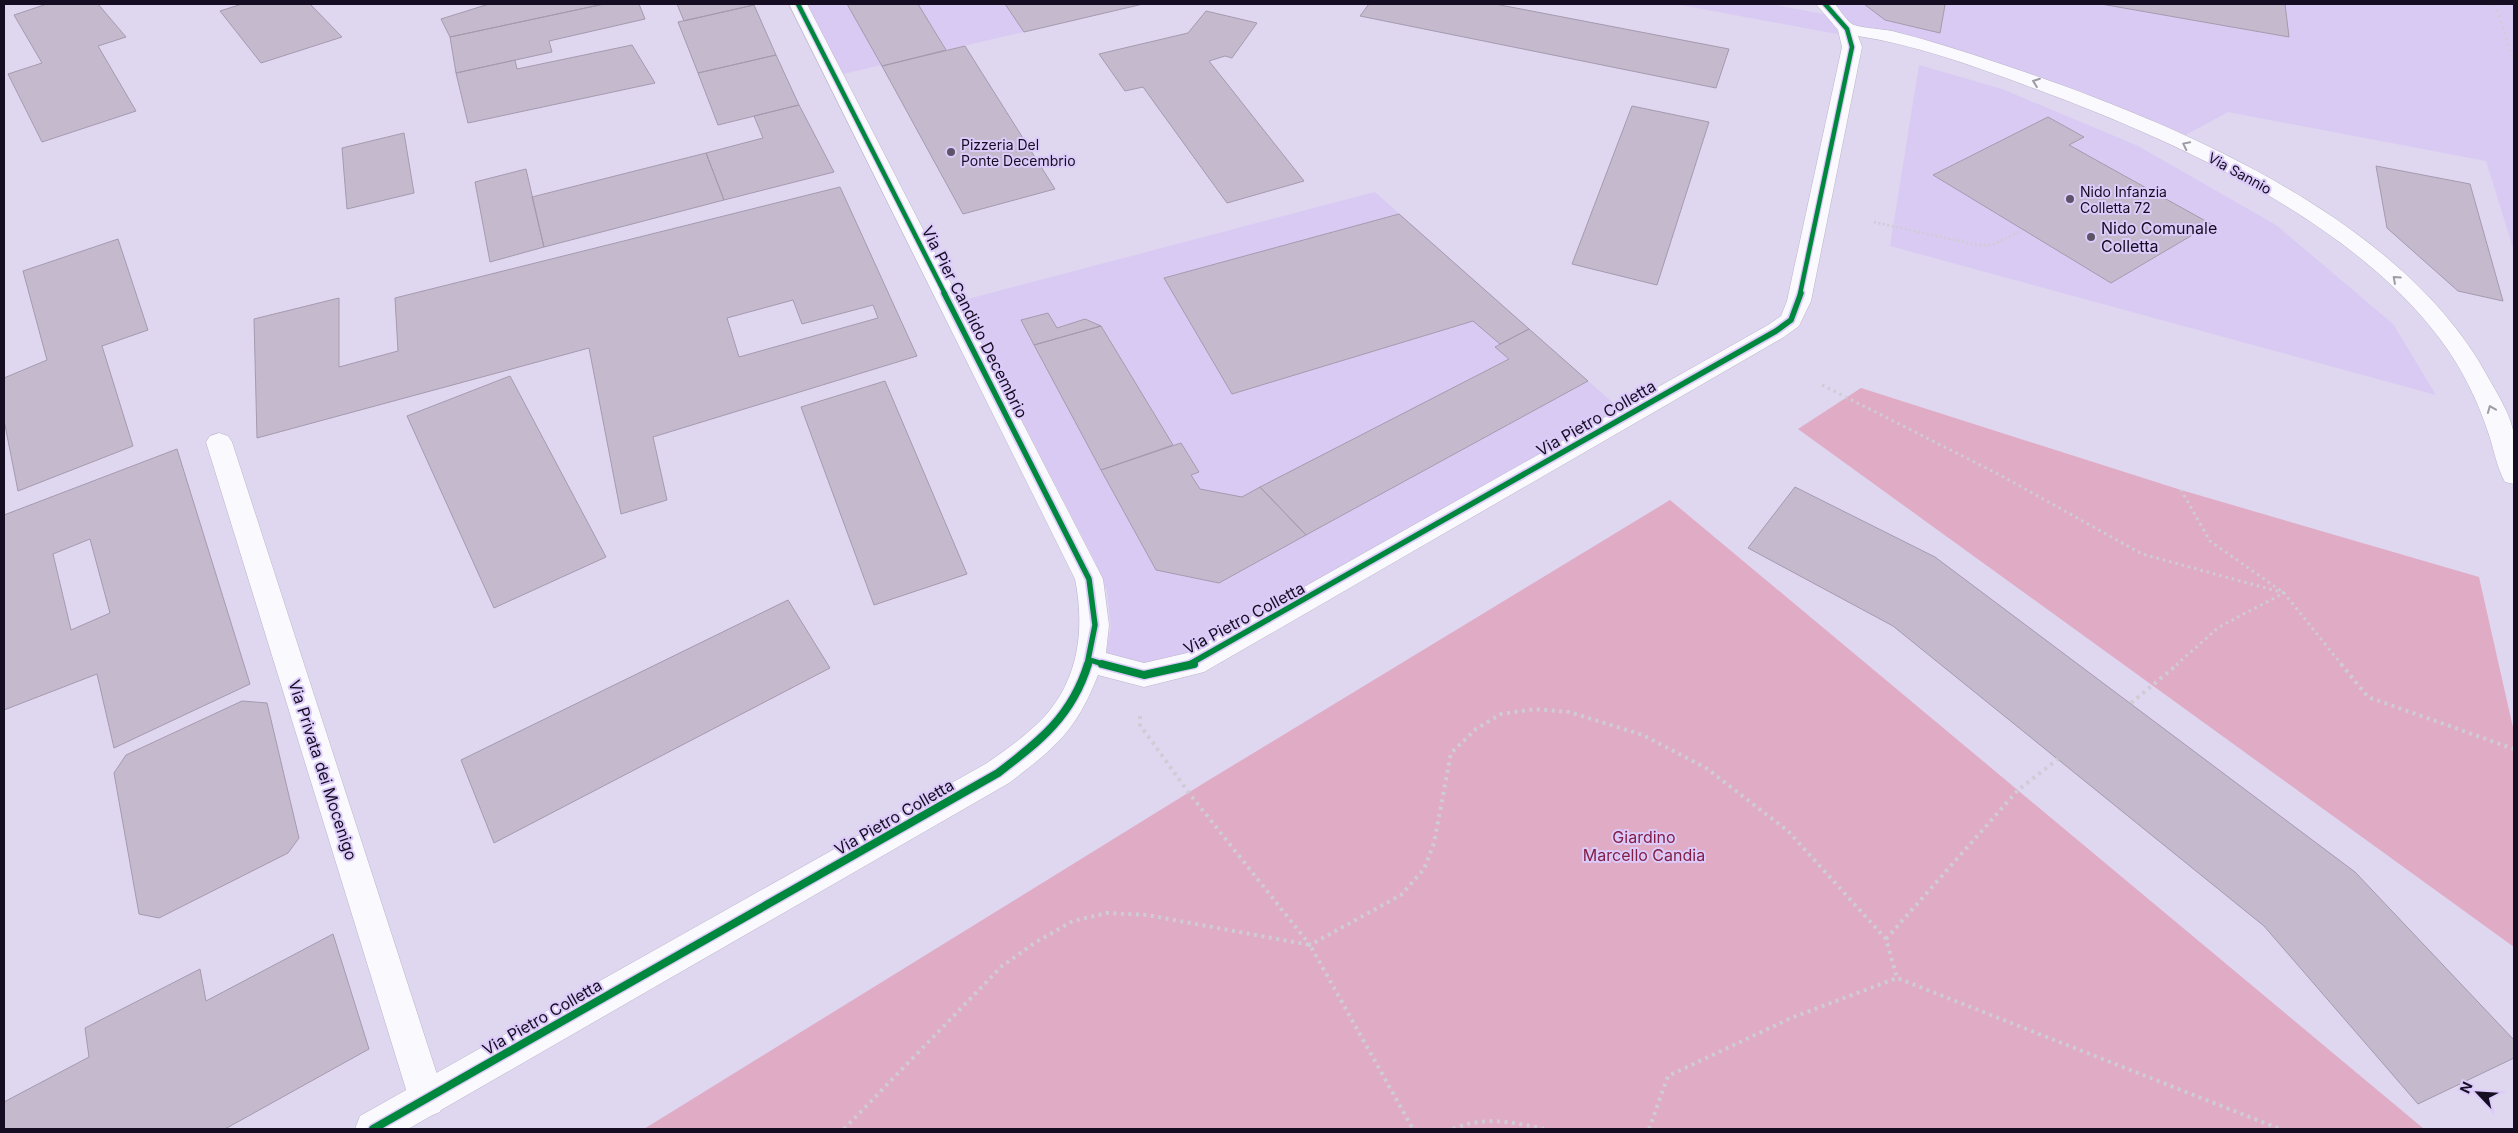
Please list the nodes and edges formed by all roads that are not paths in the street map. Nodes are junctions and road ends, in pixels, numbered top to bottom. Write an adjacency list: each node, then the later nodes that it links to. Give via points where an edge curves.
1 (798, 4): 6 (street, Via Pier Candido Decembrio, via 1089,579 1095,604 1096,631)
2 (1825, 4): 3 (street)
3 (1847, 29): 5 (street, Via Sannio, one-way to 3, via 2489,402 2436,318 2398,280 2304,210 2241,171 2103,107 1962,56); 6 (street, Via Pietro Colletta, via 1852,47 1799,302 1791,320 1194,664 1144,675)
4 (219, 442): 7 (street, Via Privata dei Mocenigo)
5 (2514, 474)
6 (1090, 660): 7 (street, Via Pietro Colletta, via 1062,717 1034,746 998,773)
7 (427, 1099): 8 (street, Via Pietro Colletta)
8 (373, 1129)

